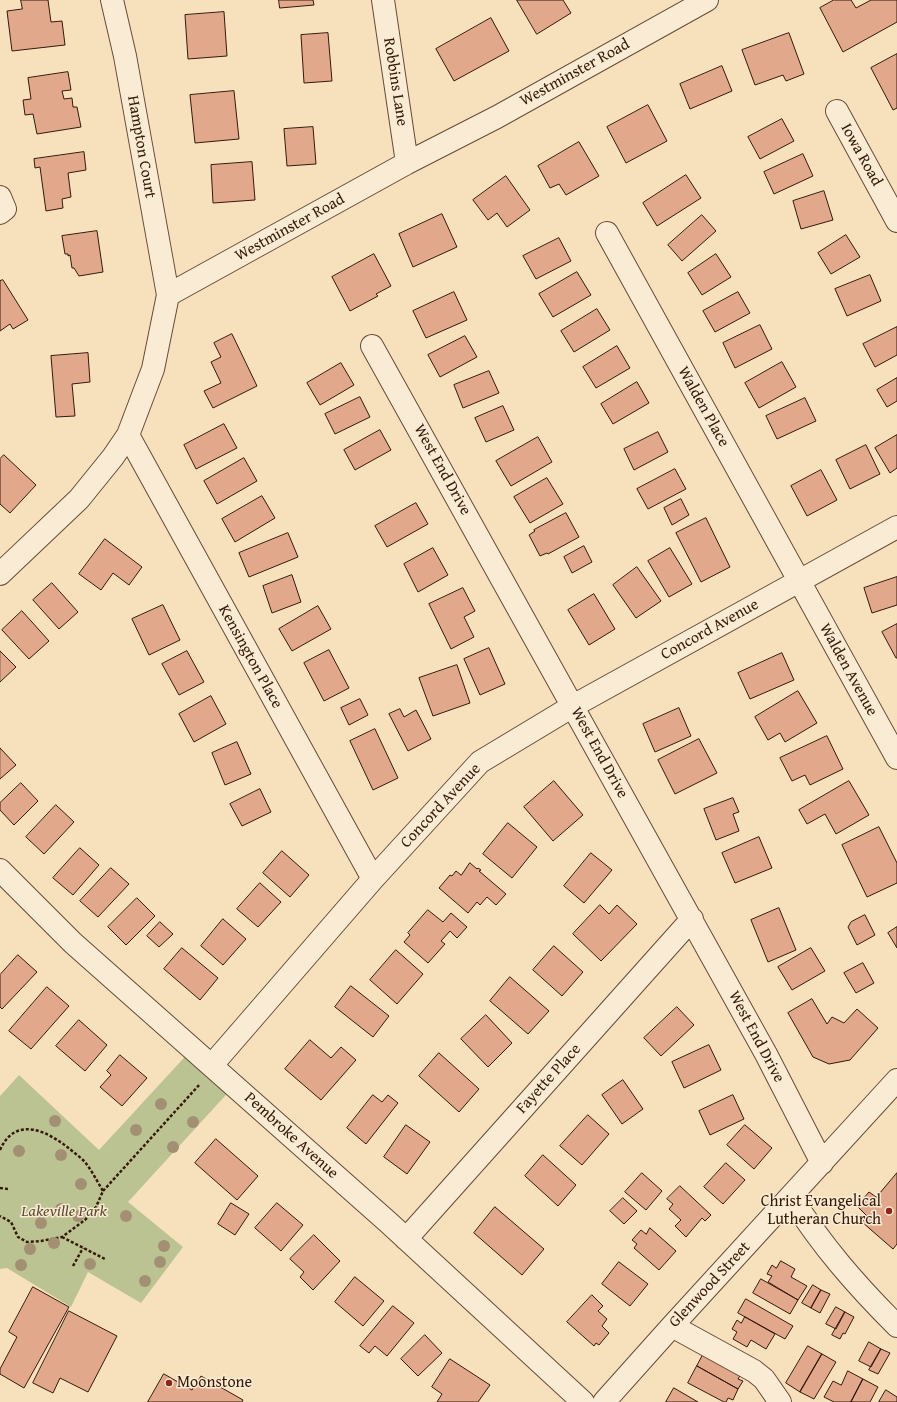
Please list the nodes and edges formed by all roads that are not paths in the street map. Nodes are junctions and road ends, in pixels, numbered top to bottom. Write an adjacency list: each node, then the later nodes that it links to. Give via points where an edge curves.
1 (112, 0): 10 (street, Hampton Court)
2 (383, 0): 5 (street, Robbins Lane)
3 (707, 0): 5 (street, Westminster Road, via 497,117)
4 (837, 111): 8 (street, Iowa Road)
5 (407, 163): 10 (street, Westminster Road)
6 (0, 197): 7 (street, via 5,208)
7 (0, 213)
8 (897, 221)
9 (607, 232): 15 (street, Walden Place)
10 (168, 295): 12 (street, via 153,369)
11 (372, 346): 16 (street, West End Drive)
12 (128, 434): 14 (street, via 80,499); 18 (street, Kensington Place)
13 (897, 527): 15 (street, Concord Avenue)
14 (0, 574)
15 (800, 581): 16 (street, Concord Avenue); 17 (street, Walden Avenue)
16 (573, 706): 18 (street, Concord Avenue, via 480,762); 20 (street, West End Drive)
17 (897, 758)
18 (373, 879): 21 (street, Concord Avenue)
19 (3, 881): 21 (street, Pembroke Avenue)
20 (692, 919): 23 (street, West End Drive); 25 (street, Fayette Place)
21 (214, 1066): 25 (street, Pembroke Avenue)
22 (897, 1080): 23 (street, Glenwood Street)
23 (822, 1163): 24 (street, Glenwood Street)
24 (791, 1196): 26 (street, Glenwood Street); 27 (street, via 810,1227 842,1268)
25 (406, 1239): 28 (street, Pembroke Avenue)
26 (672, 1326): 29 (street, Glenwood Street); 30 (street, via 754,1371 764,1379)
27 (897, 1326)
28 (583, 1402)
29 (604, 1402)
30 (780, 1402)

